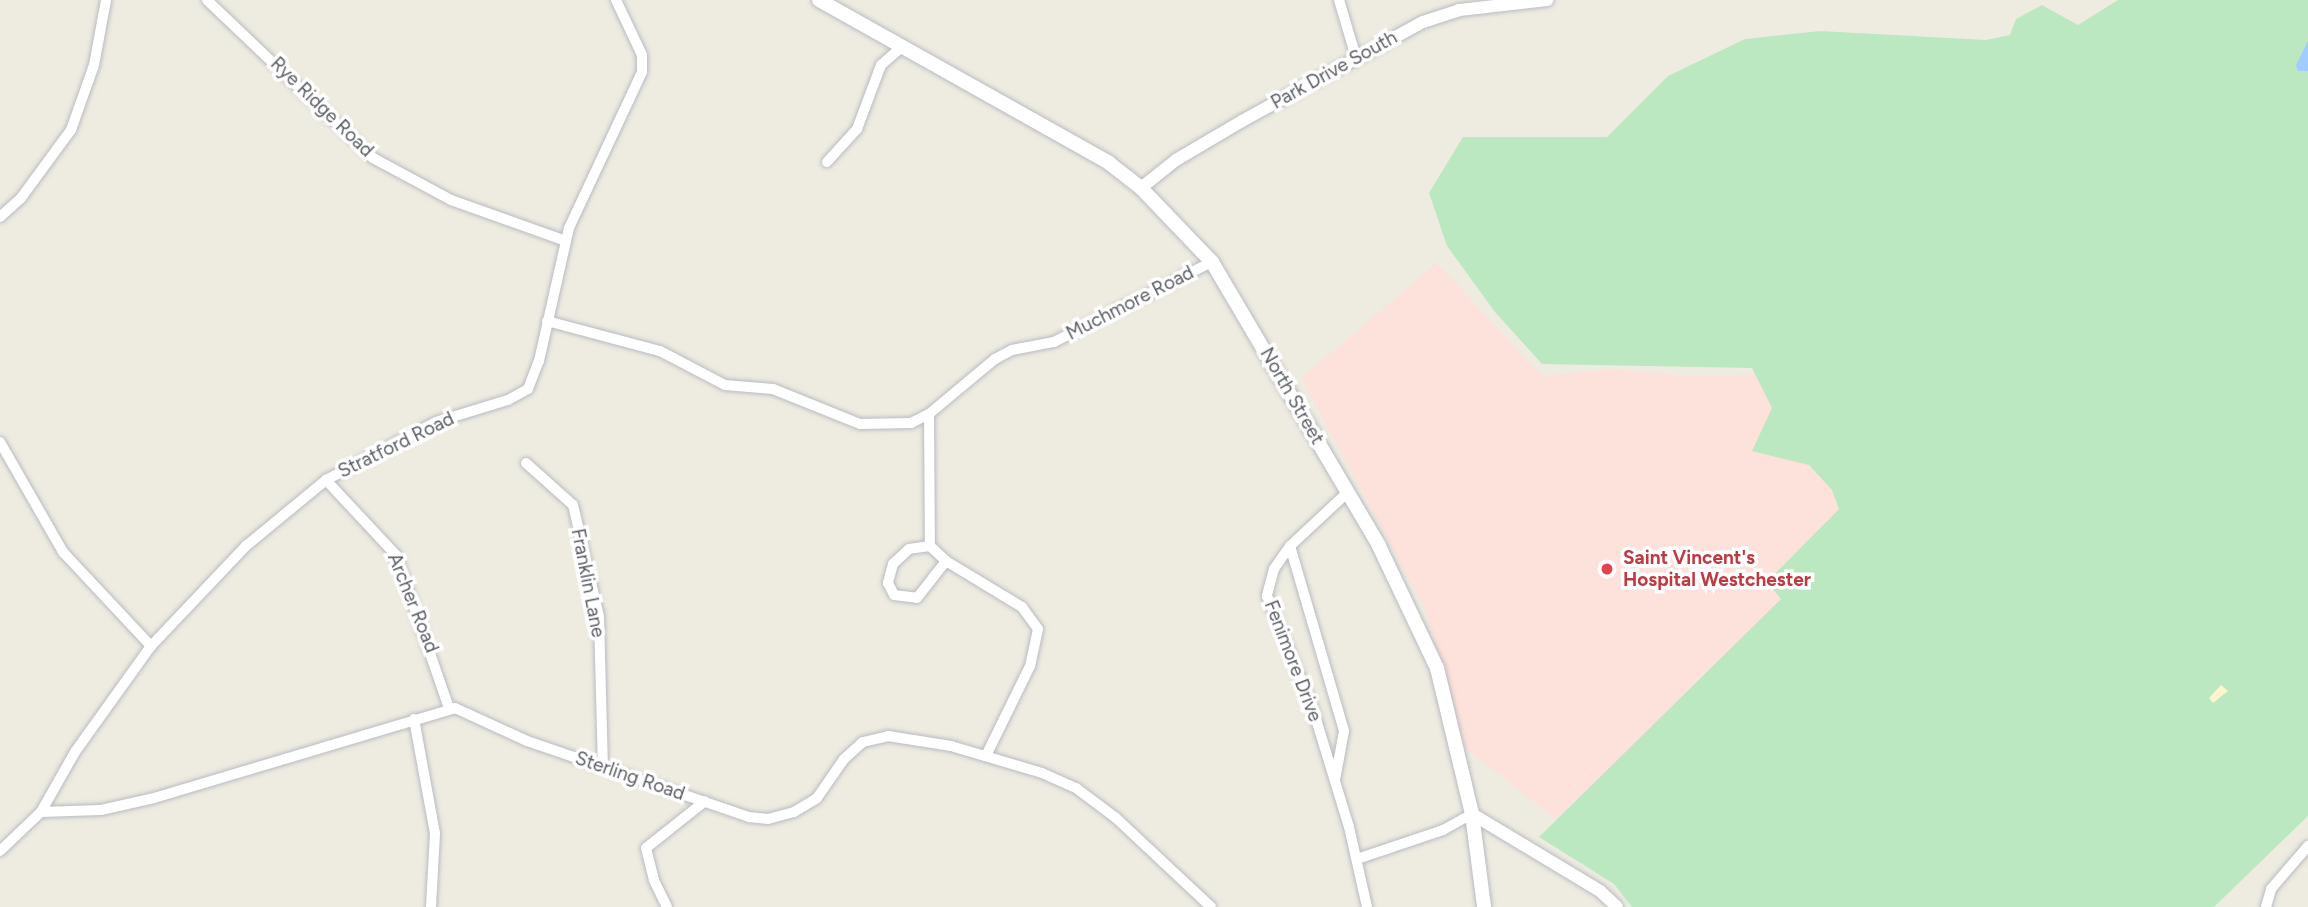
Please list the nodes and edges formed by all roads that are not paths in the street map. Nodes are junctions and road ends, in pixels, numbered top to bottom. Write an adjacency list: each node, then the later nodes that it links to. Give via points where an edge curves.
1 (106, 0): 11 (street, via 90,78 71,130 21,198)
2 (207, 0): 12 (street, Rye Ridge Road, via 373,158 451,200)
3 (616, 0): 12 (street, Stratford Road, via 642,55 642,72)
4 (819, 0): 7 (main road, North Street)
5 (1339, 0): 8 (street)
6 (1547, 0): 8 (street, Park Drive South, via 1453,12)
7 (902, 47): 9 (street, via 881,65 857,129); 10 (main road, North Street, via 1056,131)
8 (1356, 57): 10 (street, Park Drive South, via 1176,160)
9 (827, 162)
10 (1141, 188): 13 (main road, North Street)
11 (0, 217)
12 (566, 241): 14 (street, Stratford Road)
13 (1212, 262): 15 (street, Muchmore Road, via 1054,342 1012,350 995,359); 19 (main road, North Street)
14 (547, 321): 15 (street, Muchmore Road, via 660,351 725,385 773,389 860,424 911,423); 18 (street, Stratford Road, via 533,380 521,394 436,422)
15 (929, 414): 20 (street)
16 (0, 442): 23 (street, via 63,552)
17 (526, 463): 27 (street, Franklin Lane, via 573,505 599,617)
18 (326, 480): 23 (street, Stratford Road, via 246,546); 24 (street, Archer Road, via 396,555)
19 (1348, 492): 21 (street, Fenimore Drive); 31 (main road, North Street, via 1411,608 1437,668)
20 (930, 545): 22 (street); 22 (street, via 909,549 893,564 888,583 894,595 917,598)
21 (1290, 546): 28 (street, Fenimore Drive, via 1344,731); 28 (street, Fenimore Drive, via 1274,569 1267,597 1312,706)
22 (946, 561): 26 (street, via 1022,607 1038,629 1030,666)
23 (151, 646): 30 (street, Stratford Road, via 75,752)
24 (449, 708): 25 (street); 27 (street, Sterling Road)
25 (414, 719): 30 (street, via 154,797 101,810); 35 (street, via 435,833)
26 (986, 756): 29 (street, Sterling Road, via 899,737 875,737 852,748 817,798 794,812 768,819); 37 (street, Sterling Road, via 1076,788 1116,818)
27 (603, 766): 29 (street, Sterling Road)
28 (1335, 780): 34 (street, Fenimore Drive)
29 (705, 801): 36 (street, via 646,848 653,880)
30 (41, 812): 33 (street)
31 (1472, 814): 34 (street, via 1443,830); 39 (main road, North Street); 40 (street, via 1600,891)
32 (2308, 846): 41 (street, via 2271,889)
33 (0, 851)
34 (1357, 859): 38 (street, Fenimore Drive)
35 (431, 907)
36 (667, 907)
37 (1211, 907)
38 (1367, 907)
39 (1484, 907)
40 (1617, 907)
41 (2266, 907)

